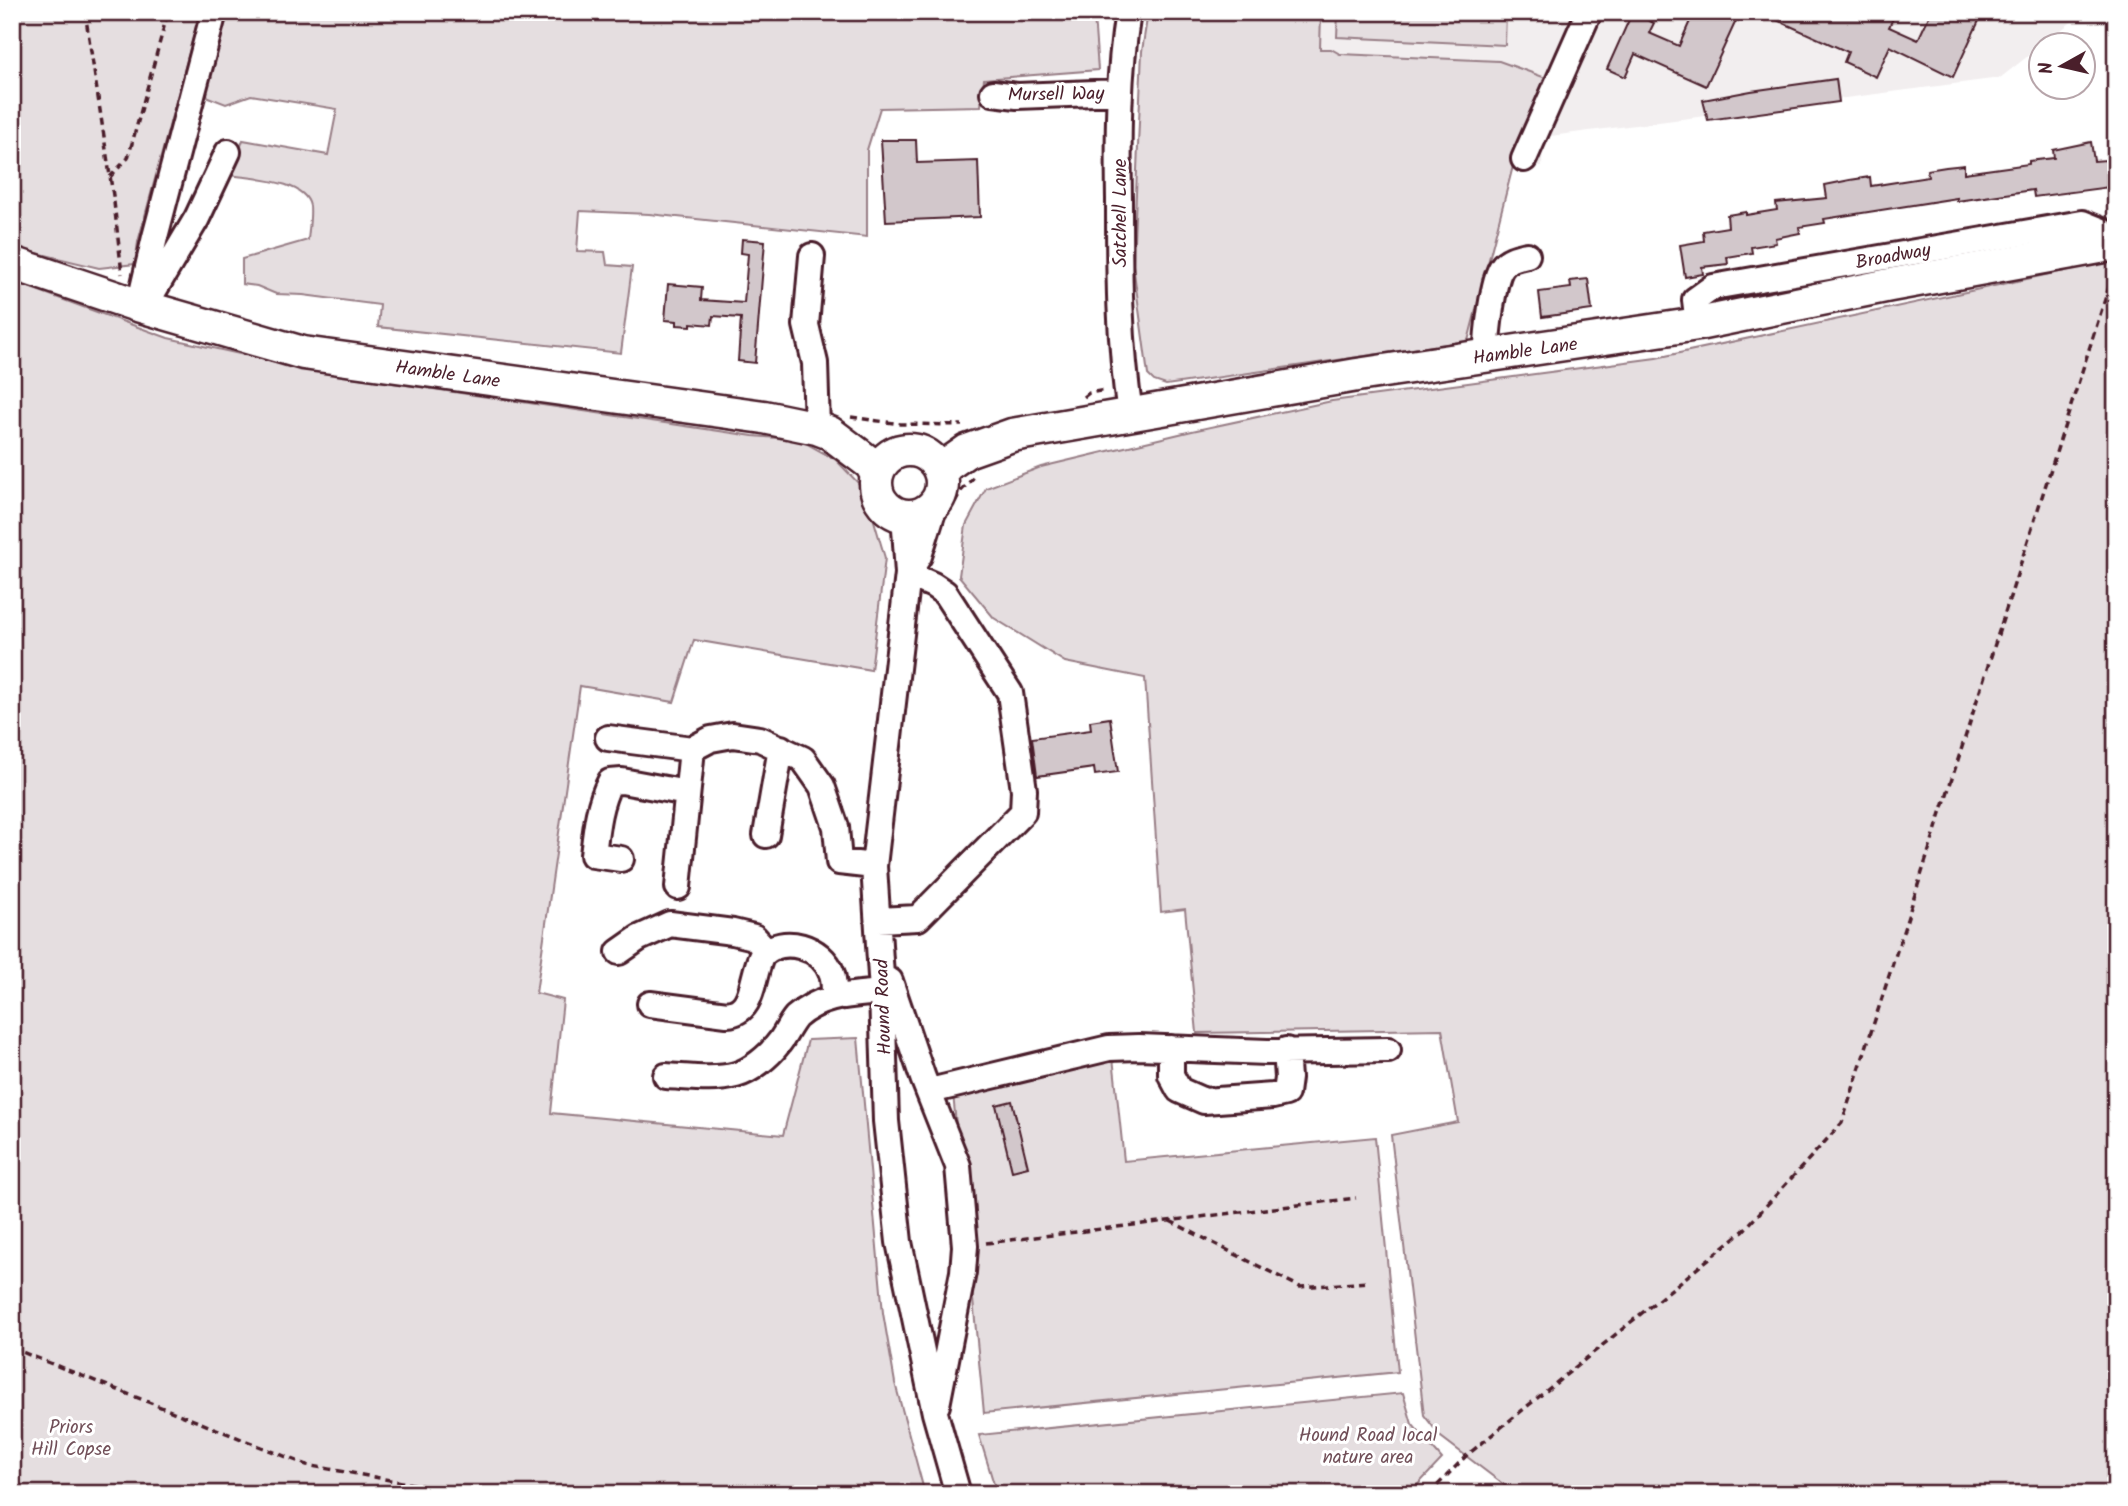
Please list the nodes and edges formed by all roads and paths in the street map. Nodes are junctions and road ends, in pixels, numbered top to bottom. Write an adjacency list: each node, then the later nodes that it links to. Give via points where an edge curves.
1 (85, 12): 10 (path)
2 (169, 12): 10 (path, via 128,158)
3 (214, 12): 16 (street, via 155,237)
4 (1128, 12): 6 (street, Satchell Lane)
5 (1589, 12): 9 (street)
6 (1120, 92): 7 (street, Mursell Way); 18 (street, Satchell Lane, via 1119,272)
7 (993, 93)
8 (228, 152): 16 (street, via 197,218)
9 (1524, 159)
10 (110, 177): 15 (path)
11 (2112, 252): 17 (main road, Hamble Lane, via 1890,285 1698,324); 53 (path, via 1842,1123 1743,1231 1466,1456)
12 (1527, 255): 17 (street, via 1508,261 1499,271)
13 (812, 256): 19 (street, via 806,325)
14 (12, 263): 16 (main road, Hamble Lane)
15 (122, 276)
16 (142, 306): 19 (main road, Hamble Lane, via 303,353 764,417)
17 (1487, 355): 18 (main road, Hamble Lane)
18 (1130, 413): 21 (main road, Hamble Lane, via 1012,435 967,451)
19 (824, 431): 20 (main road, via 870,437); 22 (main road, Hamble Lane, via 871,464)
20 (904, 450): 21 (main road, via 922,452); 22 (main road, via 884,461)
21 (940, 470): 23 (main road, via 943,483)
22 (875, 486): 24 (path); 24 (main road)
23 (935, 505): 24 (main road, via 916,517); 25 (street, via 919,556)
24 (893, 516): 25 (street, Hound Road, via 905,528)
25 (908, 574): 32 (street, Hound Road); 34 (street, via 944,593 1010,693 1023,812 918,918)
26 (608, 738): 28 (street)
27 (781, 748): 28 (street, via 733,735); 30 (street); 32 (street, via 803,759 822,786 836,827 839,862)
28 (692, 749): 29 (street)
29 (687, 793): 31 (street, via 610,782 598,817 593,855); 33 (street)
30 (766, 835)
31 (621, 859)
32 (874, 866): 34 (street, Hound Road)
33 (678, 887)
34 (878, 927): 37 (street, Hound Road); 44 (street, via 894,998)
35 (766, 950): 36 (street, via 754,937 670,924); 38 (street, via 795,944 813,951 832,974); 39 (street, via 745,1007 736,1013)
36 (619, 952)
37 (882, 992): 38 (street); 50 (street, Hound Road, via 886,1121 898,1242)
38 (834, 996): 43 (street, via 794,1019 761,1062 737,1075)
39 (650, 1004)
40 (1171, 1048): 41 (street); 41 (street, via 1171,1075 1179,1090 1203,1101 1286,1093); 44 (street, via 1109,1048)
41 (1286, 1050): 42 (street)
42 (1388, 1050)
43 (666, 1076)
44 (930, 1091): 47 (street, via 958,1166)
45 (1356, 1198): 46 (path)
46 (1170, 1221): 47 (path); 48 (path, via 1300,1287)
47 (965, 1246): 50 (street)
48 (1369, 1282)
49 (12, 1348): 51 (path, via 307,1465)
50 (935, 1413): 52 (street, Hound Road)
51 (468, 1494)
52 (958, 1494)
53 (1429, 1494)

